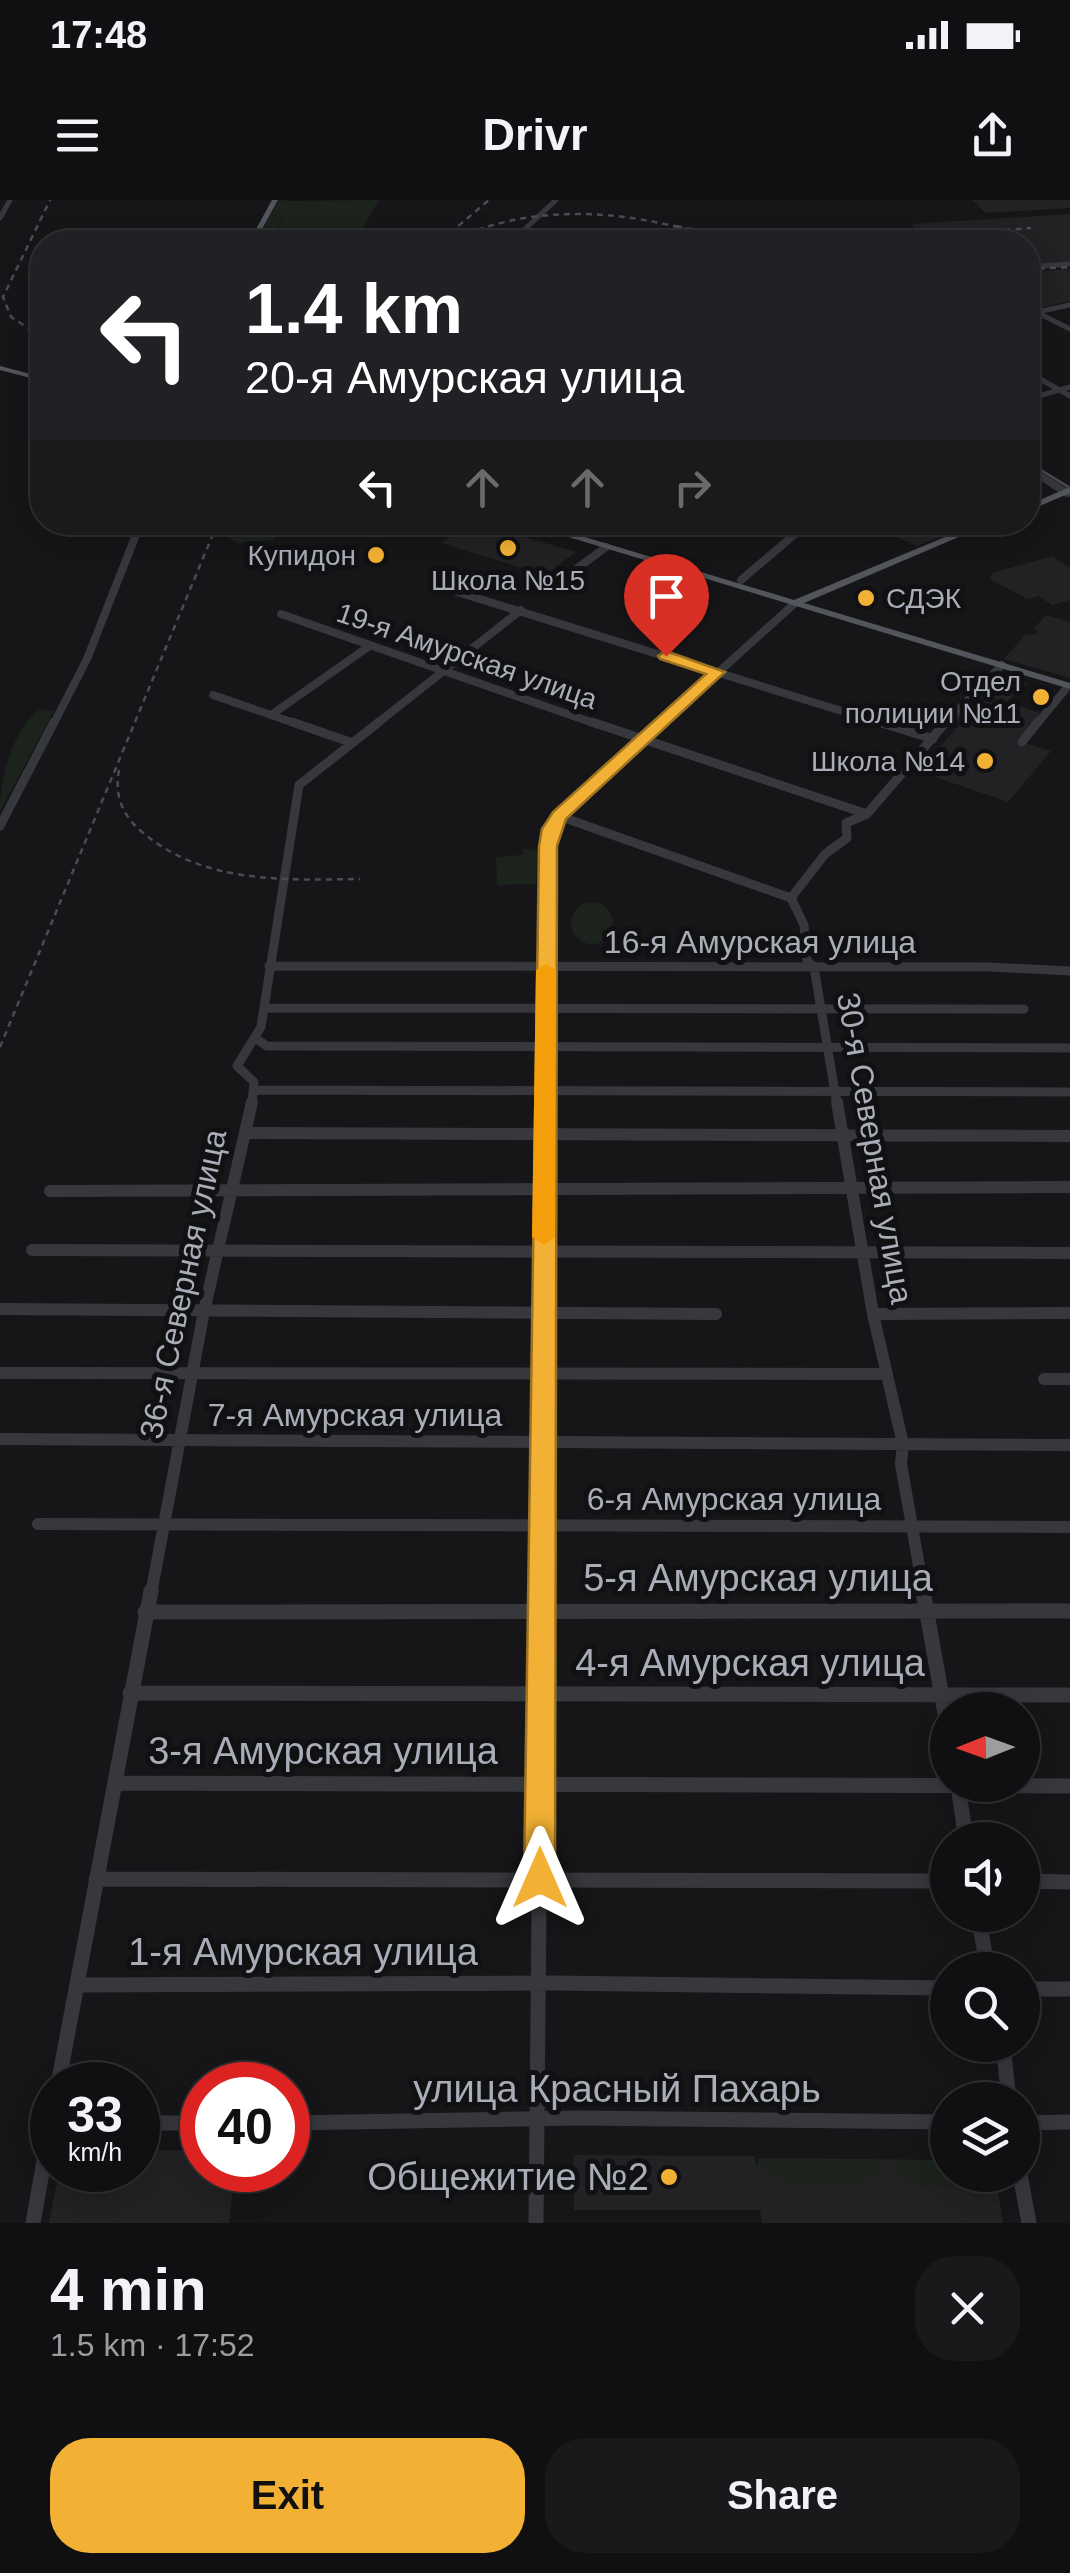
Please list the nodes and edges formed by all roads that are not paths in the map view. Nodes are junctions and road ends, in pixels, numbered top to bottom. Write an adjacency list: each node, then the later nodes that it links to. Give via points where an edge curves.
1 (275, 200): 5 (main road)
2 (556, 200): 6 (street)
3 (6, 203): 4 (street)
4 (0, 218)
5 (259, 230)
6 (524, 230)
7 (1070, 264): 8 (street)
8 (1040, 266)
9 (1070, 305): 10 (street)
10 (1040, 311)
11 (1040, 316): 12 (street)
12 (1070, 329)
13 (0, 368): 14 (main road)
14 (30, 377)
15 (1040, 380): 17 (street)
16 (1070, 387): 17 (street)
17 (1059, 390): 18 (street); 19 (street)
18 (1040, 395)
19 (1070, 396)
20 (1040, 475): 21 (street)
21 (1069, 493): 22 (main road)
22 (1040, 504)
23 (136, 535): 47 (street, via 87,658)
24 (573, 535): 27 (main road); 29 (main road)
25 (793, 535): 29 (street)
26 (958, 535): 31 (main road)
27 (606, 547): 28 (street); 29 (main road)
28 (560, 581)
29 (738, 583): 31 (main road)
30 (454, 591): 32 (street)
31 (796, 602): 35 (main road); 37 (street); 38 (main road)
32 (521, 610): 36 (street, 36-я Северная улица); 37 (street)
33 (281, 614): 34 (street, 19-я Амурская улица)
34 (368, 646): 36 (street, 19-я Амурская улица); 40 (street)
35 (1002, 665): 38 (main road); 41 (street)
36 (441, 672): 42 (street, 19-я Амурская улица); 43 (street, 36-я Северная улица)
37 (717, 672): 41 (street); 42 (street)
38 (1068, 686): 44 (street)
39 (213, 694): 40 (street)
40 (271, 715): 43 (street)
41 (933, 739): 45 (street)
42 (642, 740): 45 (street, 19-я Амурская улица); 46 (street)
43 (350, 742): 49 (street, 36-я Северная улица, via 298,785)
44 (1022, 742)
45 (867, 814): 48 (street, via 846,823 847,838 825,854)
46 (559, 816): 48 (street); 50 (street, via 548,846)
47 (0, 826)
48 (791, 898): 51 (street, 30-я Северная улица, via 804,926 807,962)
49 (270, 966): 50 (street, 16-я Амурская улица); 54 (street, 36-я Северная улица)
50 (546, 967): 51 (street, 16-я Амурская улица); 53 (street)
51 (814, 967): 52 (street, 16-я Амурская улица); 55 (street, 30-я Северная улица)
52 (1070, 971)
53 (545, 1007): 54 (street); 55 (street); 58 (street)
54 (264, 1008): 57 (street, 36-я Северная улица)
55 (821, 1008): 56 (street); 59 (street, 30-я Северная улица)
56 (1024, 1009)
57 (255, 1038): 58 (street, via 266,1046); 61 (street, 36-я Северная улица, via 237,1066)
58 (545, 1048): 59 (street); 63 (street)
59 (828, 1048): 60 (street); 62 (street, 30-я Северная улица)
60 (1070, 1048)
61 (255, 1090): 63 (street); 65 (street, 36-я Северная улица)
62 (834, 1090): 63 (street); 64 (street); 67 (street, 30-я Северная улица)
63 (544, 1091): 66 (street)
64 (1070, 1092)
65 (245, 1133): 66 (street); 72 (street, 36-я Северная улица)
66 (544, 1134): 67 (street); 69 (street)
67 (842, 1135): 68 (street); 70 (street, 30-я Северная улица)
68 (1070, 1136)
69 (544, 1186): 70 (street); 72 (street); 76 (street)
70 (850, 1187): 71 (street); 77 (street, 30-я Северная улица)
71 (1070, 1187)
72 (231, 1190): 73 (street); 75 (street, 36-я Северная улица)
73 (50, 1191)
74 (32, 1250): 75 (street)
75 (217, 1252): 76 (street); 80 (street, 36-я Северная улица)
76 (544, 1252): 77 (street); 81 (street)
77 (862, 1252): 78 (street); 84 (street, 30-я Северная улица)
78 (1070, 1253)
79 (0, 1309): 80 (street)
80 (204, 1311): 81 (street); 86 (street, 36-я Северная улица)
81 (544, 1312): 83 (street); 87 (street)
82 (1070, 1313): 84 (street)
83 (716, 1314)
84 (873, 1314): 88 (street, 30-я Северная улица)
85 (0, 1373): 86 (street)
86 (192, 1374): 87 (street); 92 (street, 36-я Северная улица)
87 (544, 1374): 88 (street); 93 (street)
88 (886, 1374): 94 (street, 30-я Северная улица)
89 (1044, 1379): 90 (street)
90 (1070, 1379)
91 (0, 1439): 92 (street, 7-я Амурская улица)
92 (181, 1442): 93 (street, 7-я Амурская улица); 98 (street, 36-я Северная улица)
93 (543, 1443): 94 (street, 7-я Амурская улица); 97 (street)
94 (903, 1444): 95 (street, 7-я Амурская улица); 99 (street, 30-я Северная улица)
95 (1070, 1444)
96 (38, 1524): 98 (street, 6-я Амурская улица)
97 (542, 1525): 98 (street, 6-я Амурская улица); 99 (street, 6-я Амурская улица); 102 (street)
98 (162, 1527): 104 (street, 36-я Северная улица)
99 (913, 1527): 100 (street, 6-я Амурская улица); 101 (street, 30-я Северная улица)
100 (1070, 1527)
101 (929, 1610): 102 (street, 5-я Амурская улица); 103 (street, 5-я Амурская улица); 105 (street, 30-я Северная улица)
102 (542, 1611): 104 (street, 5-я Амурская улица); 110 (street)
103 (1070, 1611)
104 (146, 1612): 106 (street, 36-я Северная улица)
105 (941, 1692)
106 (130, 1693): 110 (street, 4-я Амурская улица); 111 (street, 36-я Северная улица)
107 (930, 1694): 110 (street, 4-я Амурская улица)
108 (1040, 1695): 109 (street, 4-я Амурская улица)
109 (1070, 1695)
110 (541, 1696): 112 (street)
111 (115, 1783): 112 (street, 3-я Амурская улица); 117 (street, 36-я Северная улица)
112 (540, 1785): 113 (street, 3-я Амурская улица); 116 (street)
113 (930, 1786)
114 (1040, 1786): 115 (street, 3-я Амурская улица)
115 (1070, 1786)
116 (540, 1878): 117 (street); 118 (street); 121 (street)
117 (96, 1879): 122 (street, 36-я Северная улица)
118 (930, 1882)
119 (1040, 1882): 120 (street)
120 (1070, 1882)
121 (538, 1984): 122 (street, 1-я Амурская улица); 123 (street, 1-я Амурская улица); 127 (street)
122 (78, 1985): 126 (street, 36-я Северная улица)
123 (930, 1988)
124 (1040, 1989): 125 (street)
125 (1070, 1989)
126 (63, 2062)
127 (537, 2118): 128 (street, улица Красный Пахарь); 130 (street, улица Красный Пахарь); 135 (street)
128 (930, 2122)
129 (1070, 2122): 131 (street)
130 (310, 2123)
131 (1040, 2123)
132 (39, 2192): 134 (street)
133 (1023, 2192): 136 (street)
134 (33, 2223)
135 (536, 2223)
136 (1029, 2223)

